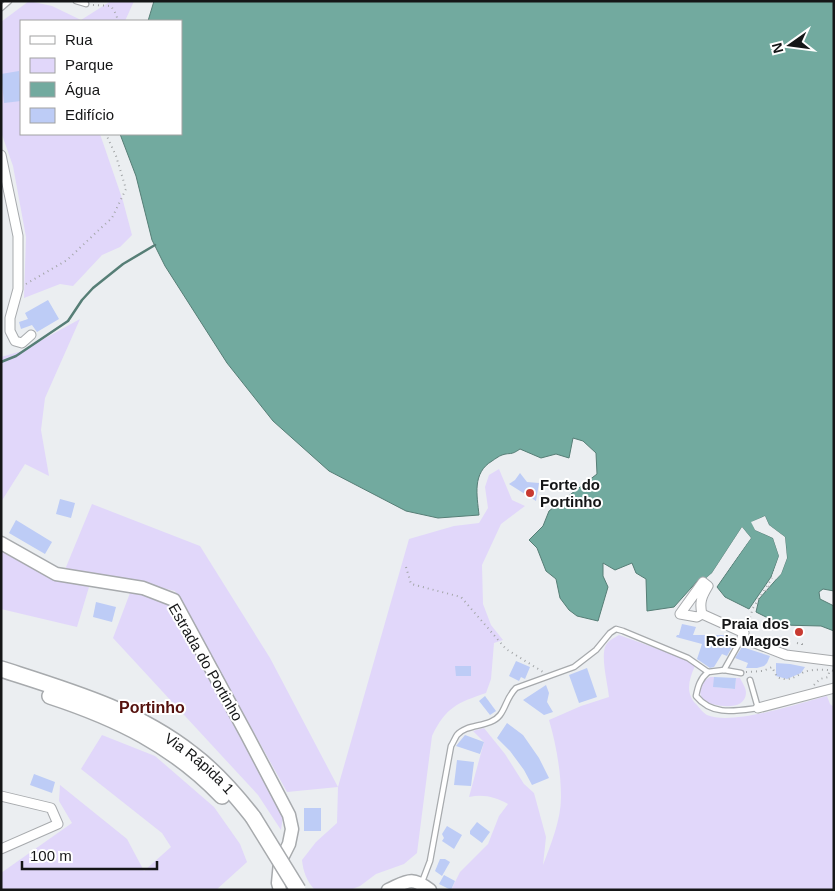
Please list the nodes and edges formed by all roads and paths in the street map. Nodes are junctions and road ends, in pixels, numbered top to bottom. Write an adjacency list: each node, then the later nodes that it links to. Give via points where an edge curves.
1 (9, 1): 4 (lane)
2 (76, 1): 3 (lane)
3 (86, 4): 5 (path, via 111,6)
4 (1, 8)
5 (118, 20)
6 (106, 135): 8 (path, via 126,189 112,218 67,260)
7 (1, 155): 8 (street, via 18,236)
8 (18, 290): 9 (street, via 10,331 15,341 22,343)
9 (31, 335)
10 (1, 543): 35 (street, Estrada do Portinho, via 56,574 143,588 174,600 289,815 292,829 280,862)
11 (406, 567): 25 (path, via 411,584 461,598 506,649)
12 (772, 578): 13 (path)
13 (768, 584): 14 (path); 16 (path, via 753,608)
14 (766, 591)
15 (702, 614): 16 (street)
16 (743, 636): 19 (street, via 786,655); 21 (lane)
17 (797, 643): 18 (path, via 802,644 803,651)
18 (795, 648)
19 (831, 663): 22 (path)
20 (1, 669): 32 (highway, Via Rápida 1, via 89,697 147,724 193,754 215,773)
21 (724, 670): 23 (lane); 24 (lane)
22 (831, 670): 24 (path, via 805,672 789,680 777,677 772,667); 28 (path, via 828,677 816,682)
23 (708, 672): 25 (lane, via 688,658 616,629 574,667); 30 (lane, via 698,685 696,696 702,704 723,711)
24 (741, 673)
25 (550, 675): 34 (lane, via 516,688 500,715 457,735 451,746)
26 (1, 680): 32 (highway, Via Rápida 1, via 115,719 143,734 165,747 208,782)
27 (750, 680): 30 (lane)
28 (812, 688)
29 (834, 688): 30 (street)
30 (758, 708)
31 (1, 796): 33 (street, via 51,808 58,824)
32 (248, 820): 36 (highway, Via Rápida 1); 37 (highway, Via Rápida 1, bridge)
33 (1, 849)
34 (423, 888): 38 (street, via 416,881 410,881)
35 (280, 890)
36 (287, 890)
37 (298, 890)
38 (388, 890)

